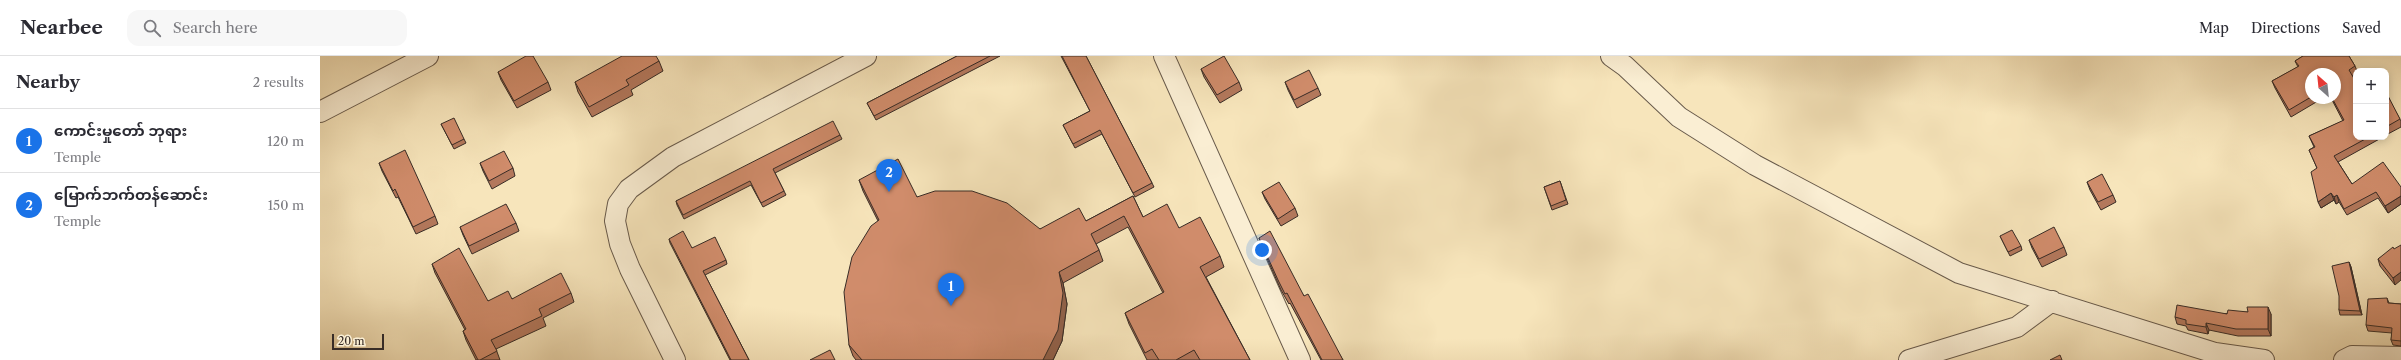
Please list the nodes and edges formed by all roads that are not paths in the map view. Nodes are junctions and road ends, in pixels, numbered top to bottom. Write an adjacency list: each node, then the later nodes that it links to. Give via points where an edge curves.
1 (428, 56): 5 (street)
2 (866, 56): 8 (street, via 673,157 629,189 618,204 615,221 620,244)
3 (1164, 56): 9 (street)
4 (1611, 56): 6 (street, via 1626,66 1680,117 1755,165 1960,273)
5 (320, 112)
6 (2052, 301): 10 (street, via 2017,327); 11 (street, via 2215,353)
7 (2401, 357): 12 (street, via 2352,356)
8 (675, 360)
9 (1300, 360)
10 (1909, 360)
11 (2264, 360)
12 (2344, 360)

